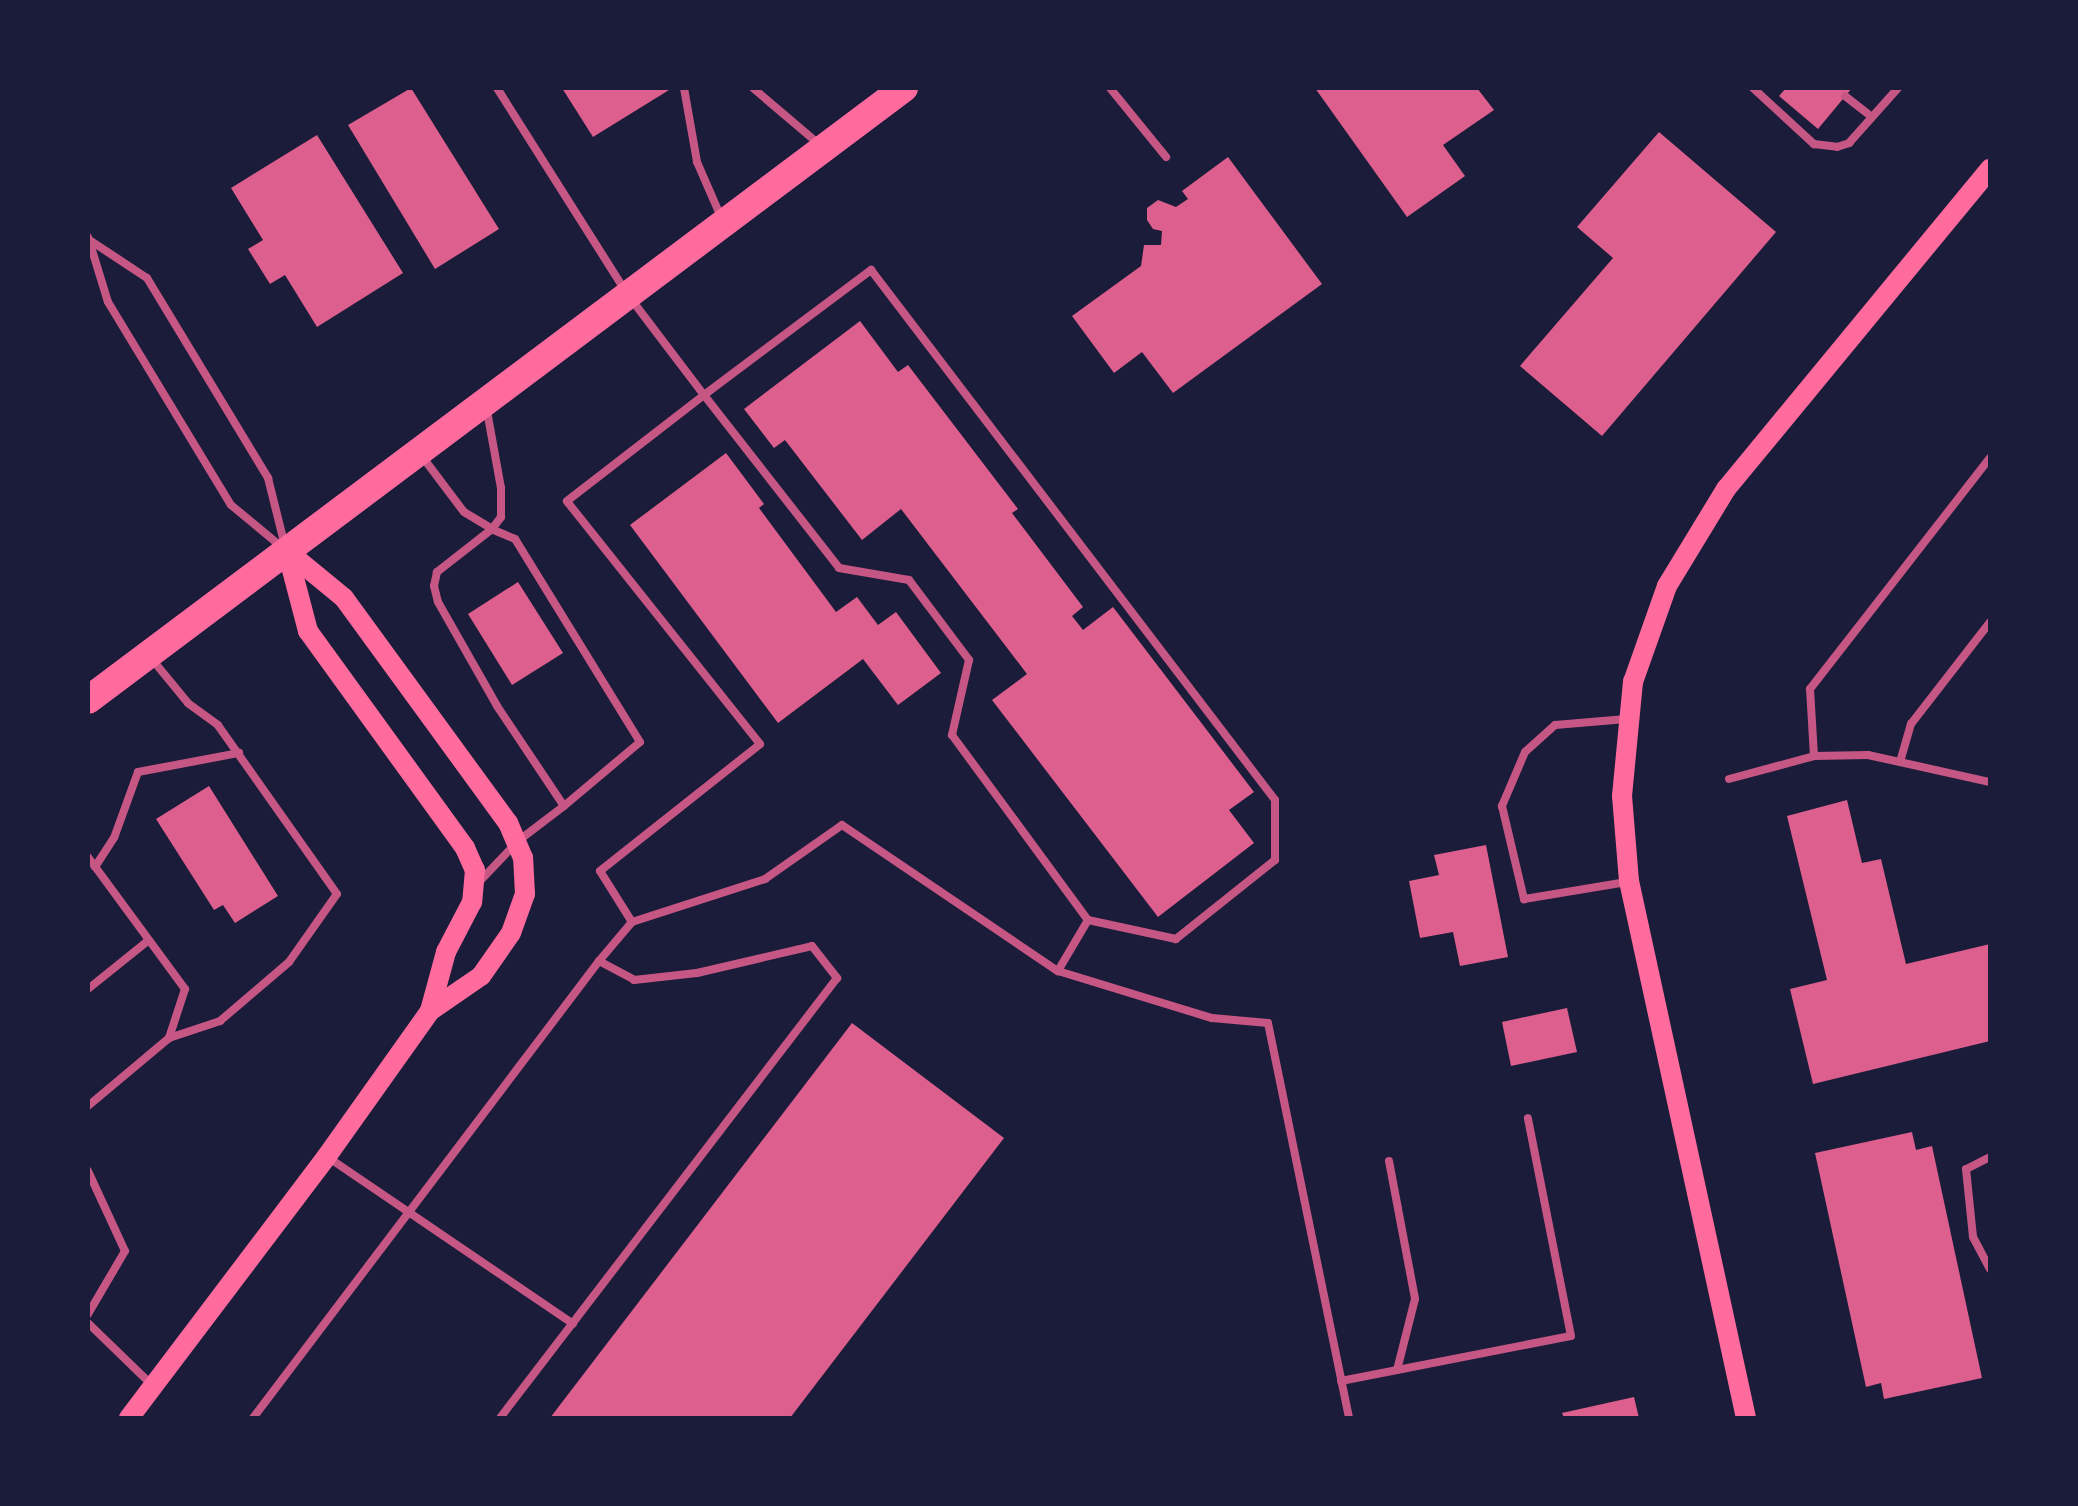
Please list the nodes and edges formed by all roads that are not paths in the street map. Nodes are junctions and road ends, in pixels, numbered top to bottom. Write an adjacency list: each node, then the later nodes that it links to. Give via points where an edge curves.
1 (497, 88): 15 (lane)
2 (684, 88): 13 (lane, via 697,162)
3 (754, 88): 10 (lane)
4 (904, 88): 10 (highway)
5 (1112, 88): 11 (lane)
6 (1753, 88): 9 (lane, via 1814,144 1849,143)
7 (1898, 88): 9 (lane)
8 (1845, 96): 9 (lane)
9 (1872, 117)
10 (824, 148): 13 (highway)
11 (1166, 157)
12 (1990, 169): 25 (main road, via 1704,522 1653,618)
13 (723, 223): 15 (highway)
14 (89, 239): 21 (lane, via 108,302 231,505); 21 (lane, via 147,278 268,478)
15 (628, 295): 16 (lane); 17 (highway)
16 (704, 395): 37 (lane, via 840,568 909,580 969,660 952,735); 37 (lane, via 871,270 1274,800 1275,860 1176,939); 38 (lane, via 568,501 760,744 600,870)
17 (485, 402): 18 (highway); 20 (lane, via 501,488 501,517)
18 (418, 452): 20 (lane, via 464,512); 21 (highway)
19 (1990, 458): 27 (lane, via 1810,689)
20 (492, 528): 31 (lane, via 448,559 434,586 470,661); 31 (lane, via 514,539 640,742)
21 (286, 550): 23 (highway); 32 (main road, via 344,598); 36 (main road, via 308,631 466,848)
22 (1990, 622): 28 (lane, via 1911,724)
23 (148, 655): 24 (highway); 26 (lane, via 188,704 218,724)
24 (88, 700)
25 (1626, 719): 35 (main road, via 1622,796); 35 (lane, via 1554,725 1525,752 1502,806 1524,899)
26 (238, 754): 34 (lane, via 138,772 114,838); 44 (lane, via 337,894 289,962 220,1022)
27 (1814, 756): 28 (lane); 29 (lane)
28 (1900, 762): 30 (lane)
29 (1729, 779)
30 (1990, 782)
31 (564, 806): 32 (lane)
32 (518, 841): 36 (lane); 43 (main road, via 526,875 521,914 481,976)
33 (88, 857): 34 (lane)
34 (95, 867): 39 (lane)
35 (1630, 881): 63 (main road)
36 (478, 883): 43 (main road, via 446,952)
37 (1088, 920): 41 (lane)
38 (632, 922): 40 (lane); 41 (lane, via 765,880 842,826)
39 (149, 940): 42 (lane); 44 (lane, via 185,990)
40 (599, 961): 51 (lane); 55 (lane, via 634,980 698,973 812,946 836,978)
41 (1058, 972): 57 (lane, via 1212,1018 1268,1023)
42 (88, 989)
43 (430, 1011): 47 (main road)
44 (169, 1038): 45 (lane)
45 (88, 1106)
46 (1528, 1118): 56 (lane, via 1571,1336)
47 (328, 1156): 51 (lane); 58 (main road)
48 (1990, 1157): 52 (lane, via 1966,1168 1973,1237)
49 (1389, 1161): 56 (lane, via 1415,1300)
50 (88, 1171): 53 (lane, via 125,1251)
51 (410, 1210): 55 (lane); 60 (lane)
52 (1990, 1269)
53 (88, 1314)
54 (88, 1323): 58 (lane)
55 (574, 1324): 61 (lane)
56 (1397, 1370): 57 (lane)
57 (1341, 1381): 62 (lane)
58 (153, 1386): 59 (main road)
59 (129, 1418)
60 (253, 1418)
61 (500, 1418)
62 (1348, 1418)
63 (1746, 1418)

